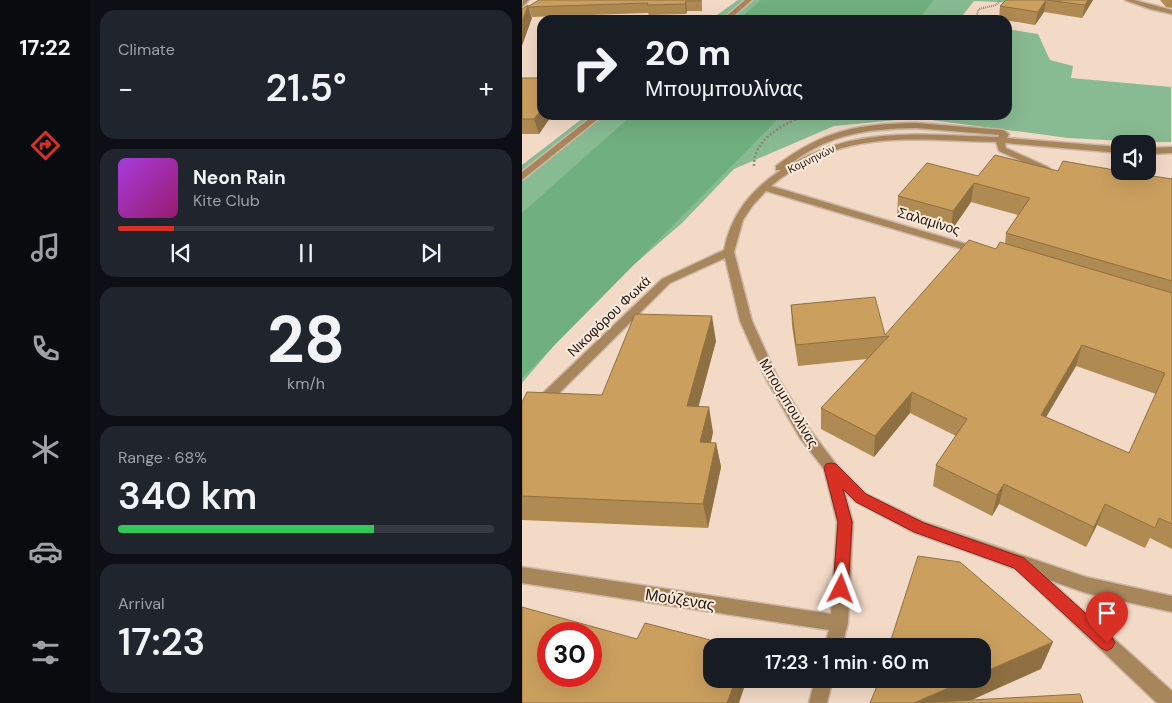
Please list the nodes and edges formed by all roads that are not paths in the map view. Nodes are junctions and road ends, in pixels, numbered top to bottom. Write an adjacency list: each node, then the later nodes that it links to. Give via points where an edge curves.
1 (526, 0): 4 (street)
2 (749, 0): 6 (street)
3 (1128, 0): 5 (street)
4 (522, 5)
5 (1172, 12)
6 (731, 15)
7 (593, 120): 13 (street)
8 (1002, 137): 9 (street, Κομνηνών, via 1072,148); 12 (street, via 1002,149 1023,161); 14 (street, Κομνηνών, via 855,141 814,155)
9 (1111, 149)
10 (1172, 150): 11 (street)
11 (1156, 151)
12 (1056, 172)
13 (522, 177)
14 (763, 187): 15 (street, Μπουμπουλίνας, via 749,200 740,217); 16 (street, Σαλαμίνος)
15 (730, 252): 17 (street, Νικοφόρου Φωκά, via 666,281); 18 (street, Μπουμπουλίνας, via 754,342 805,434)
16 (992, 255)
17 (522, 421)
18 (831, 468): 19 (street, Μπουμπουλίνας, via 861,498 919,527); 22 (street, via 845,522)
19 (1019, 563): 21 (street, Μπουμπουλίνας, via 1086,585); 24 (street)
20 (522, 575): 22 (street, Μούζενας)
21 (1172, 604)
22 (839, 623): 23 (street)
23 (835, 638)
24 (1151, 683): 27 (street); 28 (street)
25 (822, 688): 26 (street)
26 (818, 703)
27 (1158, 703)
28 (1171, 703)

